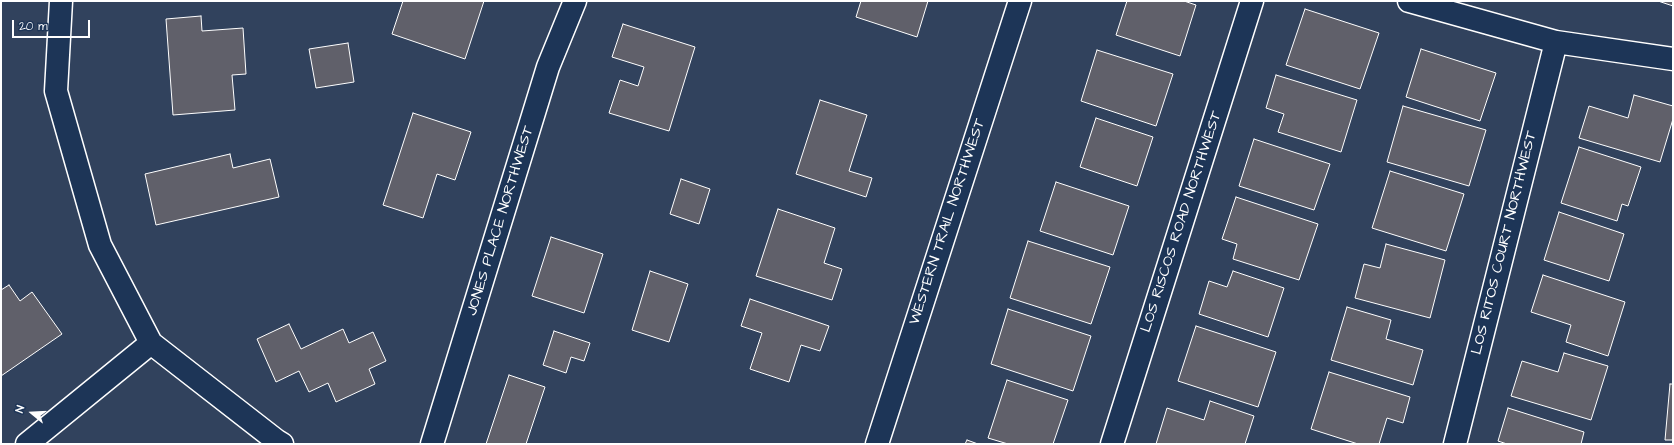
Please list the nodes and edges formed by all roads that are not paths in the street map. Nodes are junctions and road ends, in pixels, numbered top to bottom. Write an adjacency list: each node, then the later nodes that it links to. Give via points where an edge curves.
1 (61, 1): 8 (street, via 56,91 100,245)
2 (575, 1): 11 (street, JONES PLACE NORTHWEST, via 548,67)
3 (1020, 1): 12 (street, WESTERN TRAIL NORTHWEST)
4 (1252, 1): 13 (street, LOS RISCOS ROAD NORTHWEST)
5 (1409, 1): 6 (street)
6 (1556, 42): 7 (street); 14 (street, LOS RITOS COURT NORTHWEST)
7 (1673, 60)
8 (151, 343): 9 (street); 10 (street)
9 (27, 444)
10 (282, 444)
11 (432, 444)
12 (877, 444)
13 (1112, 444)
14 (1455, 444)

